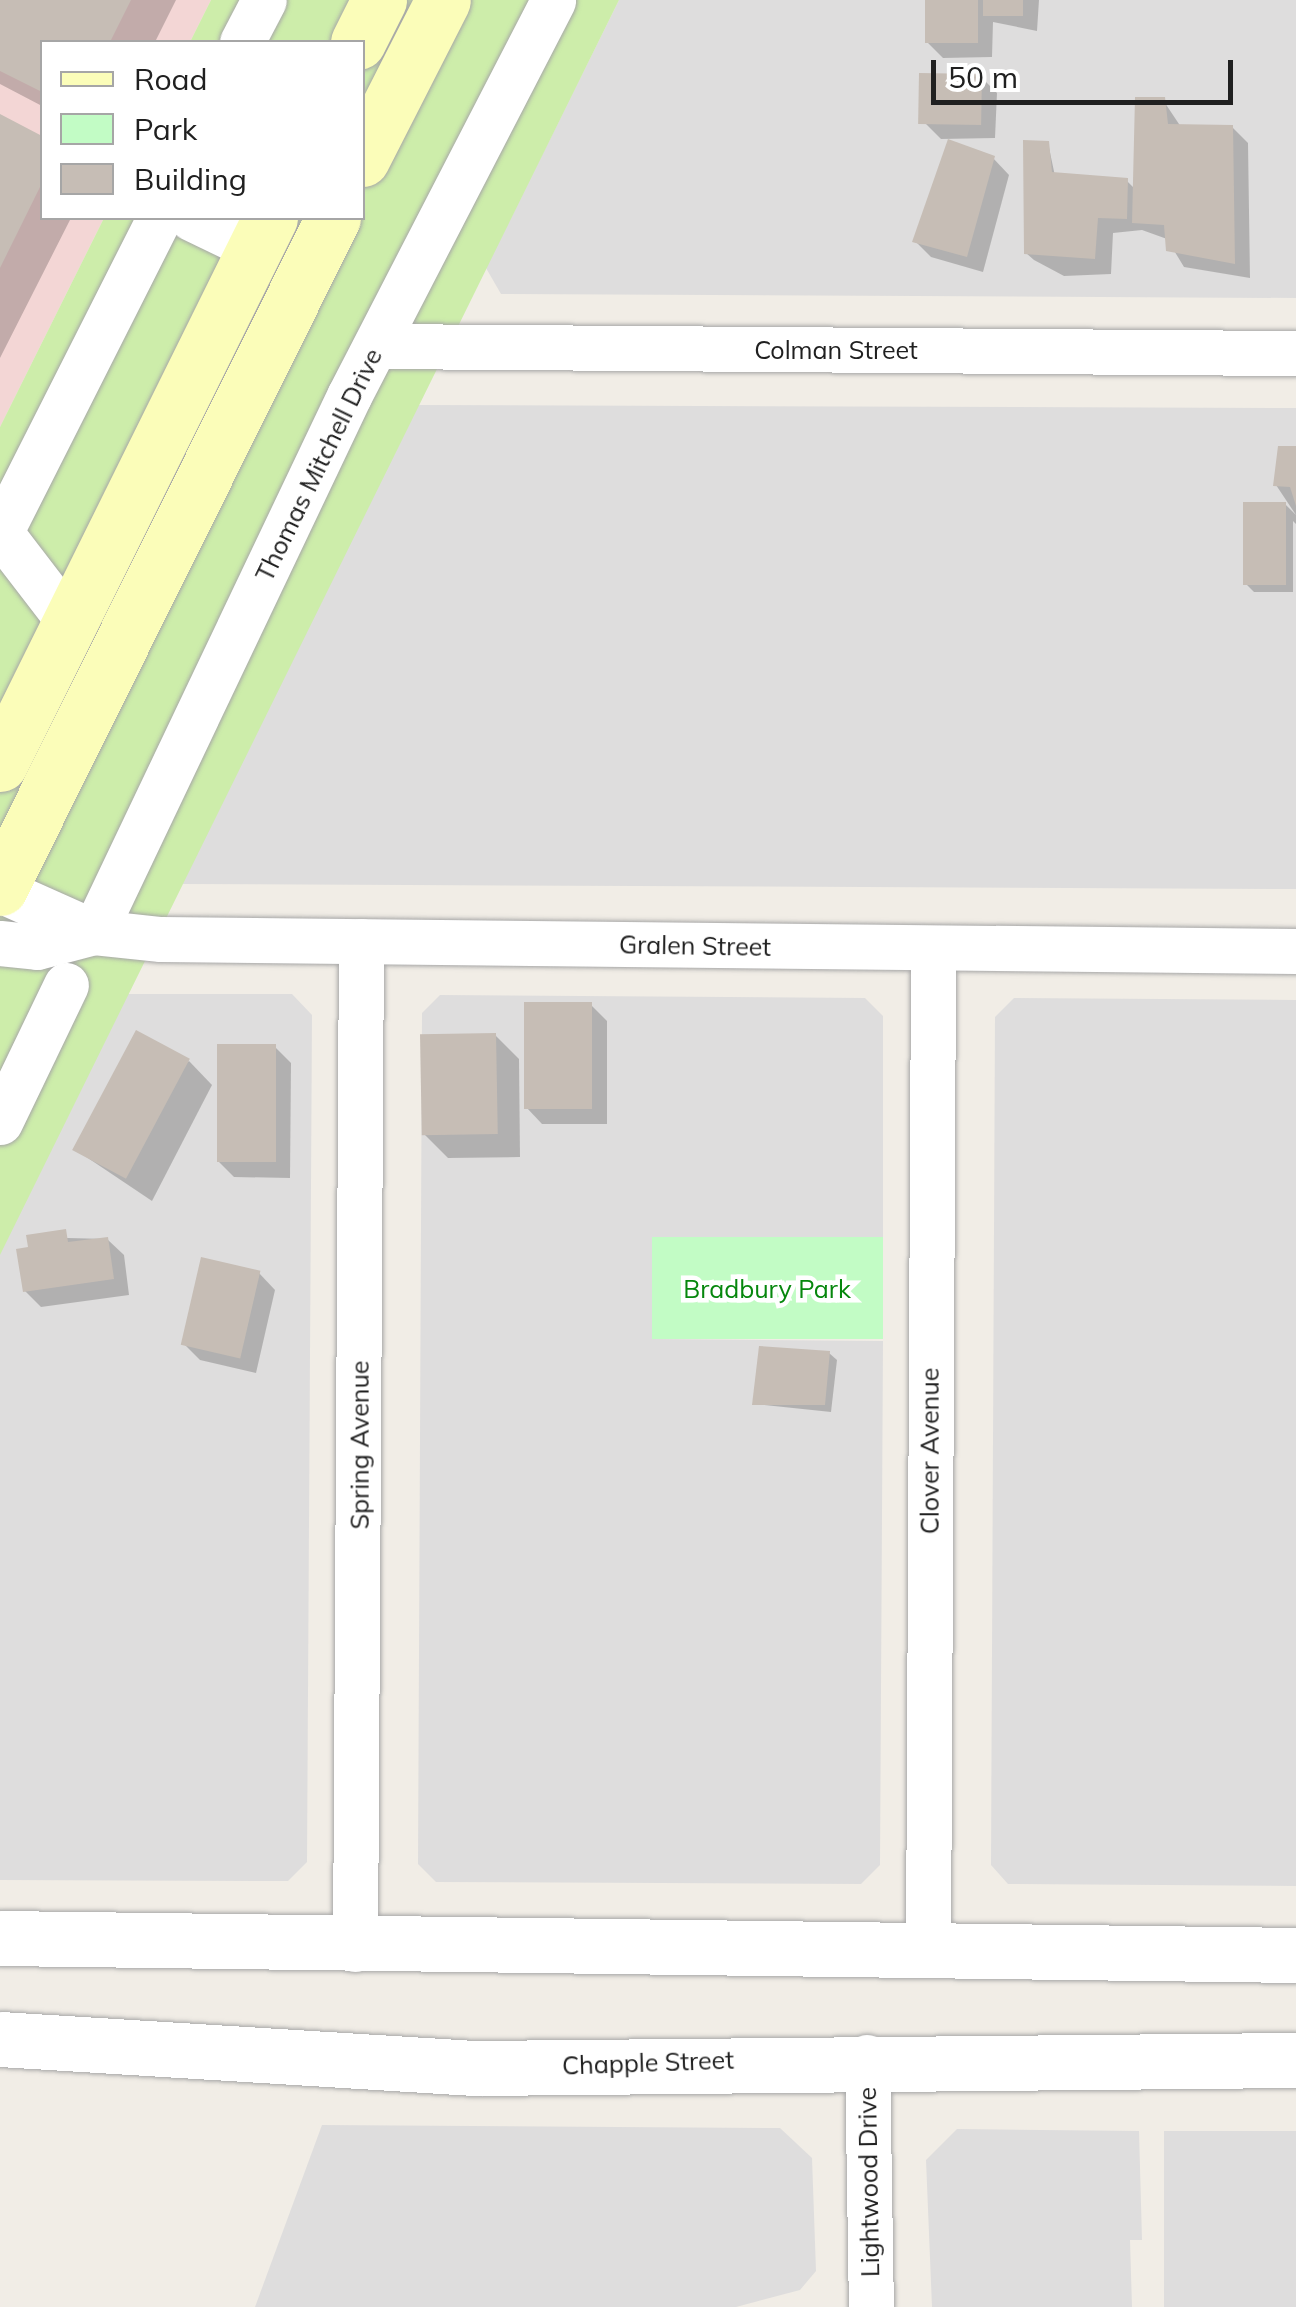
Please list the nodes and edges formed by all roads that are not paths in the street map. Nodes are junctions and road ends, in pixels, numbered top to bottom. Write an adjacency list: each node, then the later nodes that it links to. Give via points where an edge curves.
1 (264, 0): 5 (street)
2 (380, 0): 6 (main road)
3 (443, 0): 7 (main road)
4 (553, 0): 11 (street, Thomas Mitchell Drive)
5 (243, 40)
6 (359, 40)
7 (365, 153)
8 (158, 220): 13 (street)
9 (203, 220): 10 (street)
10 (294, 235): 14 (main road); 15 (main road)
11 (376, 346): 12 (street, Colman Street); 18 (street, Thomas Mitchell Drive, via 121,860)
12 (1296, 353)
13 (0, 532): 14 (street)
14 (69, 622): 15 (main road); 16 (main road)
15 (81, 727): 17 (main road)
16 (0, 764)
17 (0, 889): 18 (street, Gralen Street)
18 (94, 932): 19 (street, Gralen Street); 20 (street, Gralen Street, via 38,947)
19 (361, 941): 21 (street, Gralen Street); 26 (street, Spring Avenue)
20 (0, 943)
21 (933, 950): 22 (street, Gralen Street); 27 (street, Clover Avenue)
22 (1296, 952)
23 (66, 985): 24 (street)
24 (0, 1122)
25 (0, 1938): 26 (street)
26 (355, 1949): 27 (street)
27 (928, 1952): 28 (street)
28 (1296, 1955)
29 (0, 2039): 30 (street, Chapple Street, via 476,2068)
30 (866, 2057): 31 (street, Chapple Street); 32 (street, Lightwood Drive)
31 (1296, 2060)
32 (871, 2307)

